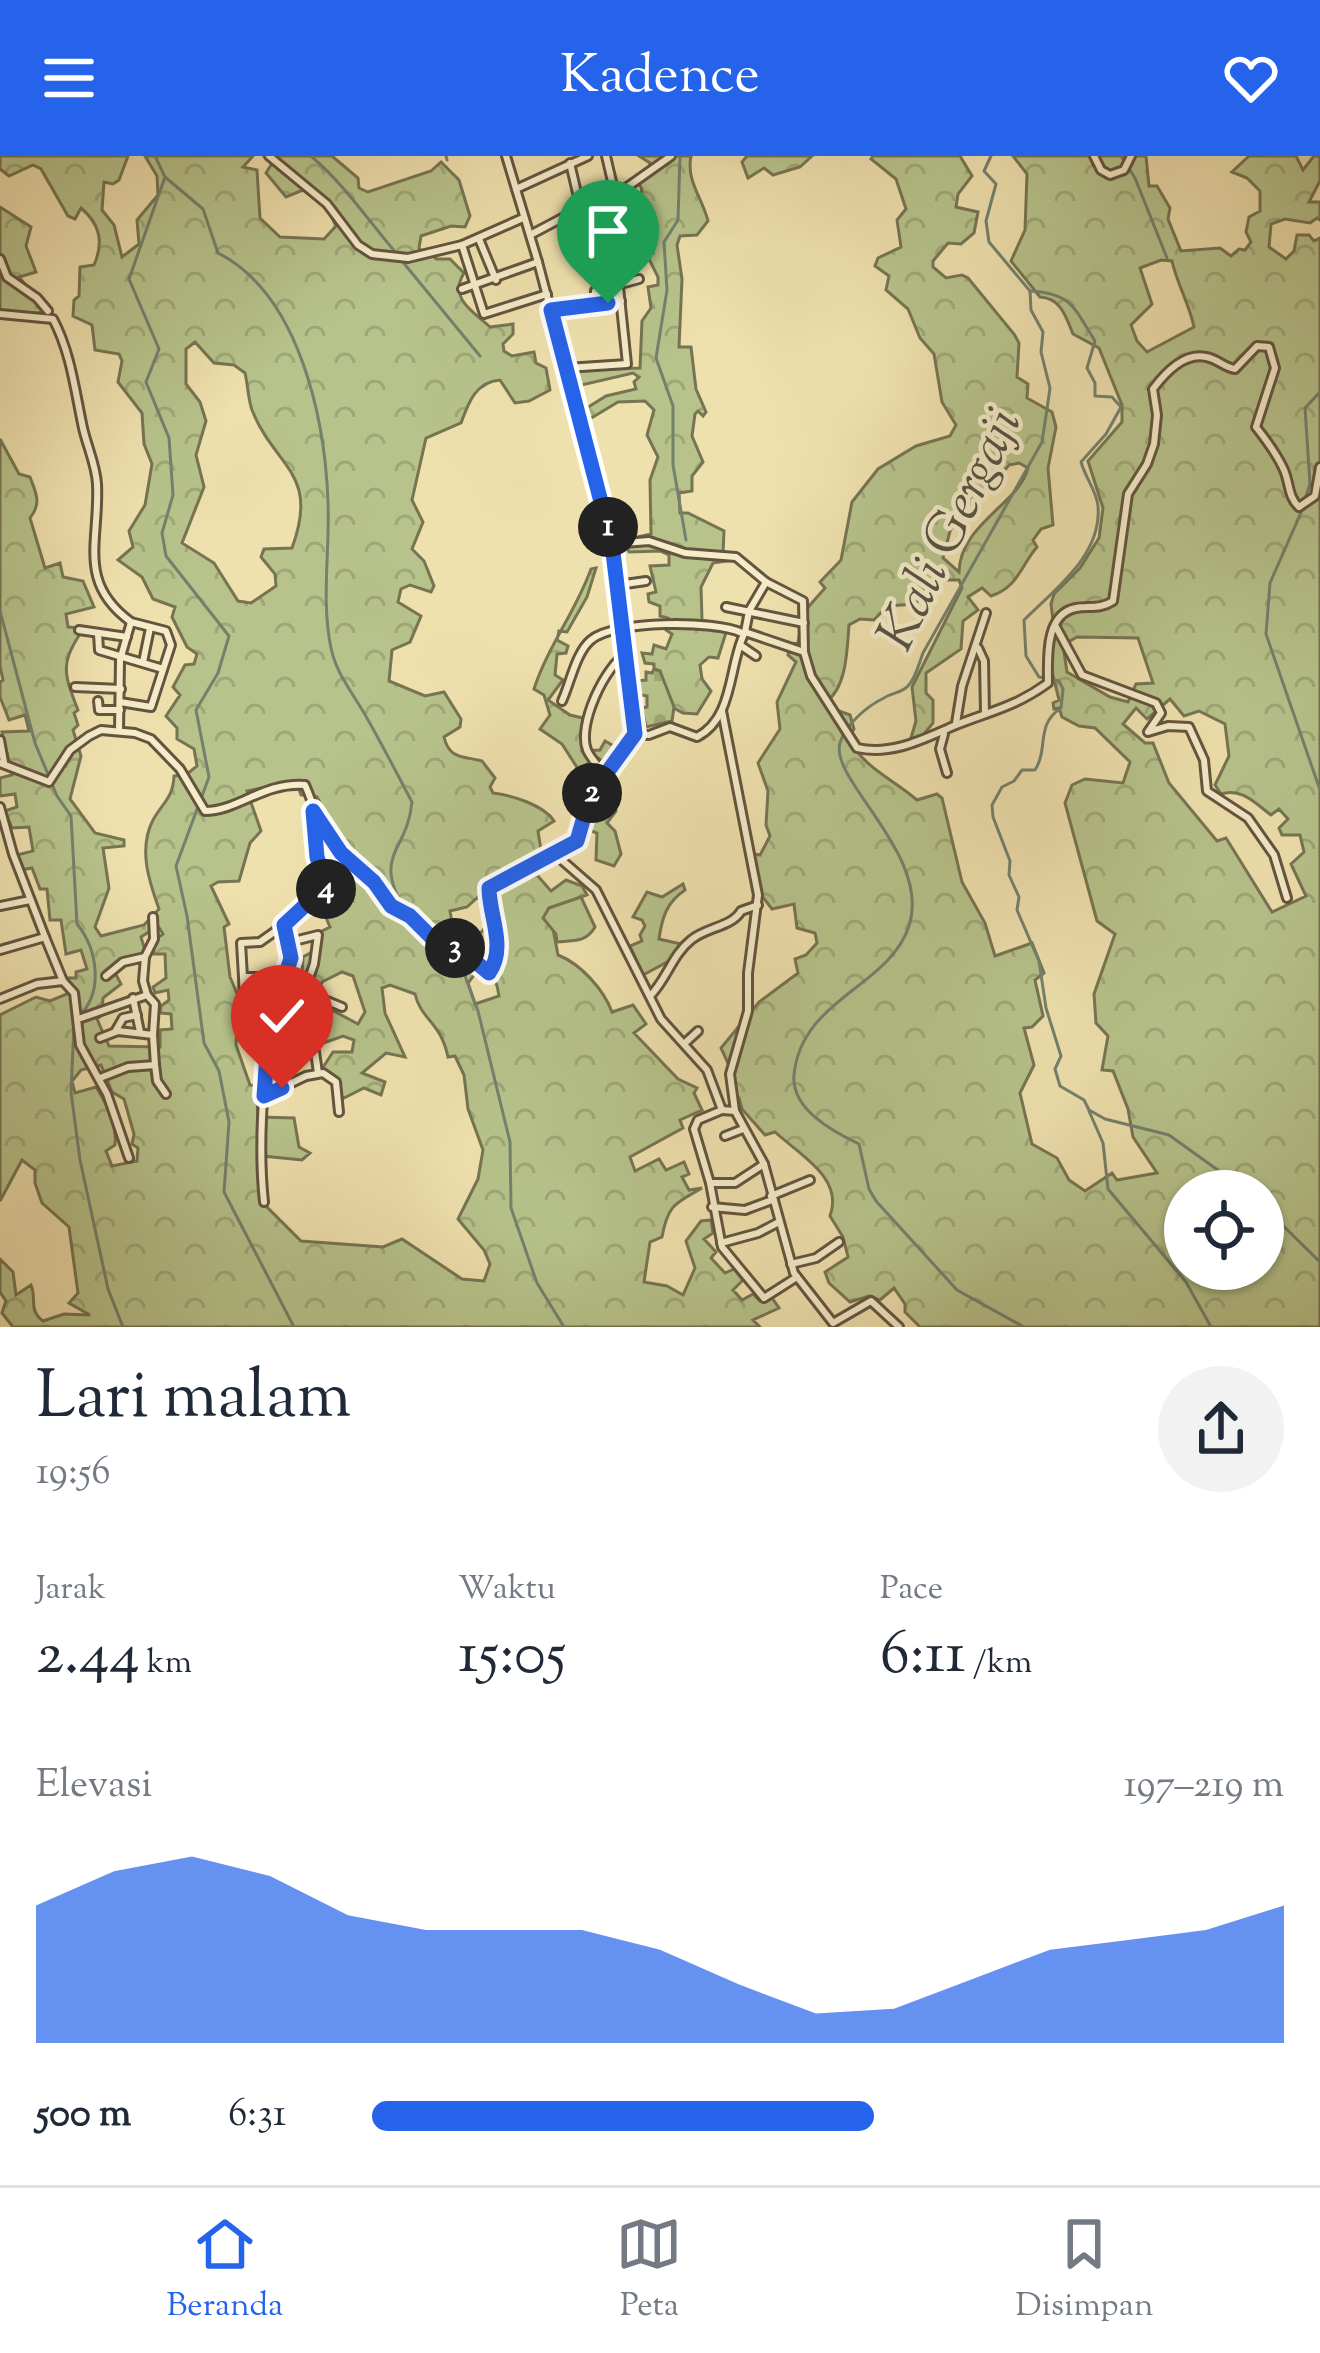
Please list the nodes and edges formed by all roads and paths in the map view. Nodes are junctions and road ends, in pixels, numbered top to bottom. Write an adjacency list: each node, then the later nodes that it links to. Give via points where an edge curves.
1 (269, 156): 18 (street, via 327,204 364,250 399,258)
2 (516, 156): 8 (street)
3 (588, 156): 9 (street)
4 (606, 156): 11 (street)
5 (671, 156): 11 (street)
6 (1094, 156): 7 (street, via 1107,174)
7 (1131, 156)
8 (506, 158): 10 (street)
9 (570, 163): 10 (street); 12 (street)
10 (516, 189): 13 (street)
11 (616, 195): 12 (street); 16 (street)
12 (583, 207): 14 (street); 17 (street)
13 (524, 218): 14 (street); 15 (street)
14 (530, 235): 21 (street)
15 (479, 238): 18 (street); 24 (street)
16 (615, 240): 17 (street); 22 (street)
17 (591, 243): 19 (street); 22 (street, via 593,261)
18 (462, 245): 26 (street)
19 (580, 245)
20 (0, 259): 31 (street, via 8,278)
21 (538, 262): 24 (street); 28 (street)
22 (616, 263): 25 (street)
23 (639, 279): 25 (street)
24 (496, 280): 26 (street)
25 (619, 285): 29 (street); 30 (street, via 595,291)
26 (476, 286): 27 (street); 28 (street, via 486,314)
27 (462, 289)
28 (547, 294): 32 (street)
29 (621, 301): 30 (street); 34 (street, via 626,365)
30 (595, 305): 32 (street)
31 (47, 310)
32 (551, 310): 34 (street)
33 (0, 314): 43 (street, via 52,319 64,344 97,481 97,581)
34 (565, 368): 36 (street)
35 (1320, 467): 46 (street, via 1315,496 1302,507 1292,501 1274,449 1256,427 1275,368 1269,347 1257,346 1235,369 1202,355 1181,362 1153,389 1154,444 1128,494 1113,601 1067,611)
36 (612, 544): 38 (street, via 736,557); 39 (street)
37 (646, 581): 39 (street)
38 (766, 582): 41 (street); 44 (street, via 801,599)
39 (618, 585): 45 (street)
40 (726, 607): 41 (street)
41 (748, 611): 44 (street); 49 (street)
42 (986, 613): 53 (street)
43 (131, 622): 47 (street); 51 (street)
44 (804, 623): 54 (street)
45 (624, 626): 49 (street, via 708,624); 55 (street); 63 (street, via 586,644)
46 (1056, 627): 66 (street, via 1046,650 1048,679 1027,699); 78 (street, via 1082,675 1159,706 1148,732 1189,727 1208,791 1248,818 1274,855)
47 (150, 628): 58 (street); 59 (street, via 171,636)
48 (79, 630): 50 (street)
49 (743, 633): 52 (street); 54 (street)
50 (98, 634): 51 (street); 56 (street, via 98,650)
51 (127, 637): 56 (street)
52 (739, 644): 57 (street); 65 (street)
53 (978, 648): 66 (street); 67 (street)
54 (804, 652): 70 (street, via 857,748)
55 (627, 653): 69 (street); 74 (street, via 604,677 589,722 587,750)
56 (122, 654): 58 (street); 61 (street)
57 (756, 656)
58 (143, 662): 59 (street)
59 (163, 669): 64 (street, via 151,707)
60 (75, 686): 61 (street)
61 (121, 689): 64 (street)
62 (98, 700): 64 (street, via 99,710)
63 (562, 701)
64 (120, 706): 68 (street)
65 (722, 711): 69 (street, via 700,736 674,727); 80 (street)
66 (986, 714): 67 (street)
67 (956, 725): 70 (street)
68 (119, 731): 72 (street, via 89,736 51,781); 76 (street, via 151,740 183,772 200,807 223,810 255,793 302,784)
69 (635, 734): 74 (street)
70 (944, 734): 73 (street)
71 (0, 740): 72 (street)
72 (2, 762)
73 (947, 773)
74 (604, 775): 77 (street, via 580,836)
75 (0, 807): 79 (street)
76 (313, 811): 77 (street, via 391,906 491,972 497,928 489,888); 83 (street, via 326,889)
77 (556, 855): 94 (street, via 596,890)
78 (1287, 898)
79 (30, 900): 81 (street); 84 (street)
80 (758, 905): 94 (street, via 693,938); 115 (street, via 747,1016 731,1065)
81 (0, 906)
82 (154, 917): 87 (street)
83 (284, 925): 85 (street); 90 (street, via 260,942 241,942)
84 (45, 937): 86 (street); 91 (street)
85 (289, 942): 89 (street); 97 (street, via 318,935)
86 (0, 950)
87 (145, 957): 88 (street); 92 (street)
88 (106, 976)
89 (287, 976): 90 (street); 93 (street)
90 (243, 977): 101 (street, via 250,1020)
91 (63, 981): 96 (street); 100 (street)
92 (147, 995): 95 (street); 106 (street, via 156,1009)
93 (280, 996): 97 (street); 101 (street)
94 (650, 996): 108 (street)
95 (133, 998): 99 (street); 100 (street)
96 (0, 999)
97 (305, 1001): 98 (street); 105 (street)
98 (342, 1007)
99 (137, 1015): 103 (street, via 122,1018); 104 (street)
100 (79, 1017): 111 (street, via 80,1045)
101 (269, 1027): 105 (street); 113 (street)
102 (698, 1031): 108 (street)
103 (115, 1032): 104 (street); 107 (street)
104 (140, 1032): 106 (street)
105 (309, 1034): 110 (street)
106 (153, 1035): 109 (street)
107 (100, 1037)
108 (685, 1043): 114 (street, via 707,1070)
109 (155, 1066): 111 (street); 112 (street)
110 (318, 1073): 113 (street); 116 (street, via 336,1082)
111 (100, 1078): 119 (street)
112 (166, 1094)
113 (264, 1096): 124 (street)
114 (722, 1110): 115 (street); 122 (street, via 694,1126)
115 (735, 1111): 117 (street)
116 (339, 1112)
117 (743, 1129): 118 (street); 120 (street)
118 (725, 1136)
119 (129, 1158)
120 (764, 1165): 122 (street, via 735,1183); 123 (street)
121 (810, 1180): 123 (street)
122 (710, 1183): 125 (street)
123 (772, 1198): 125 (street, via 745,1210); 126 (street)
124 (264, 1202)
125 (712, 1207): 128 (street)
126 (779, 1222): 128 (street); 129 (street)
127 (839, 1242): 129 (street)
128 (721, 1244): 130 (street, via 764,1298)
129 (791, 1264): 130 (street)
130 (797, 1277): 131 (street, via 833,1323 871,1301)
131 (899, 1327)

